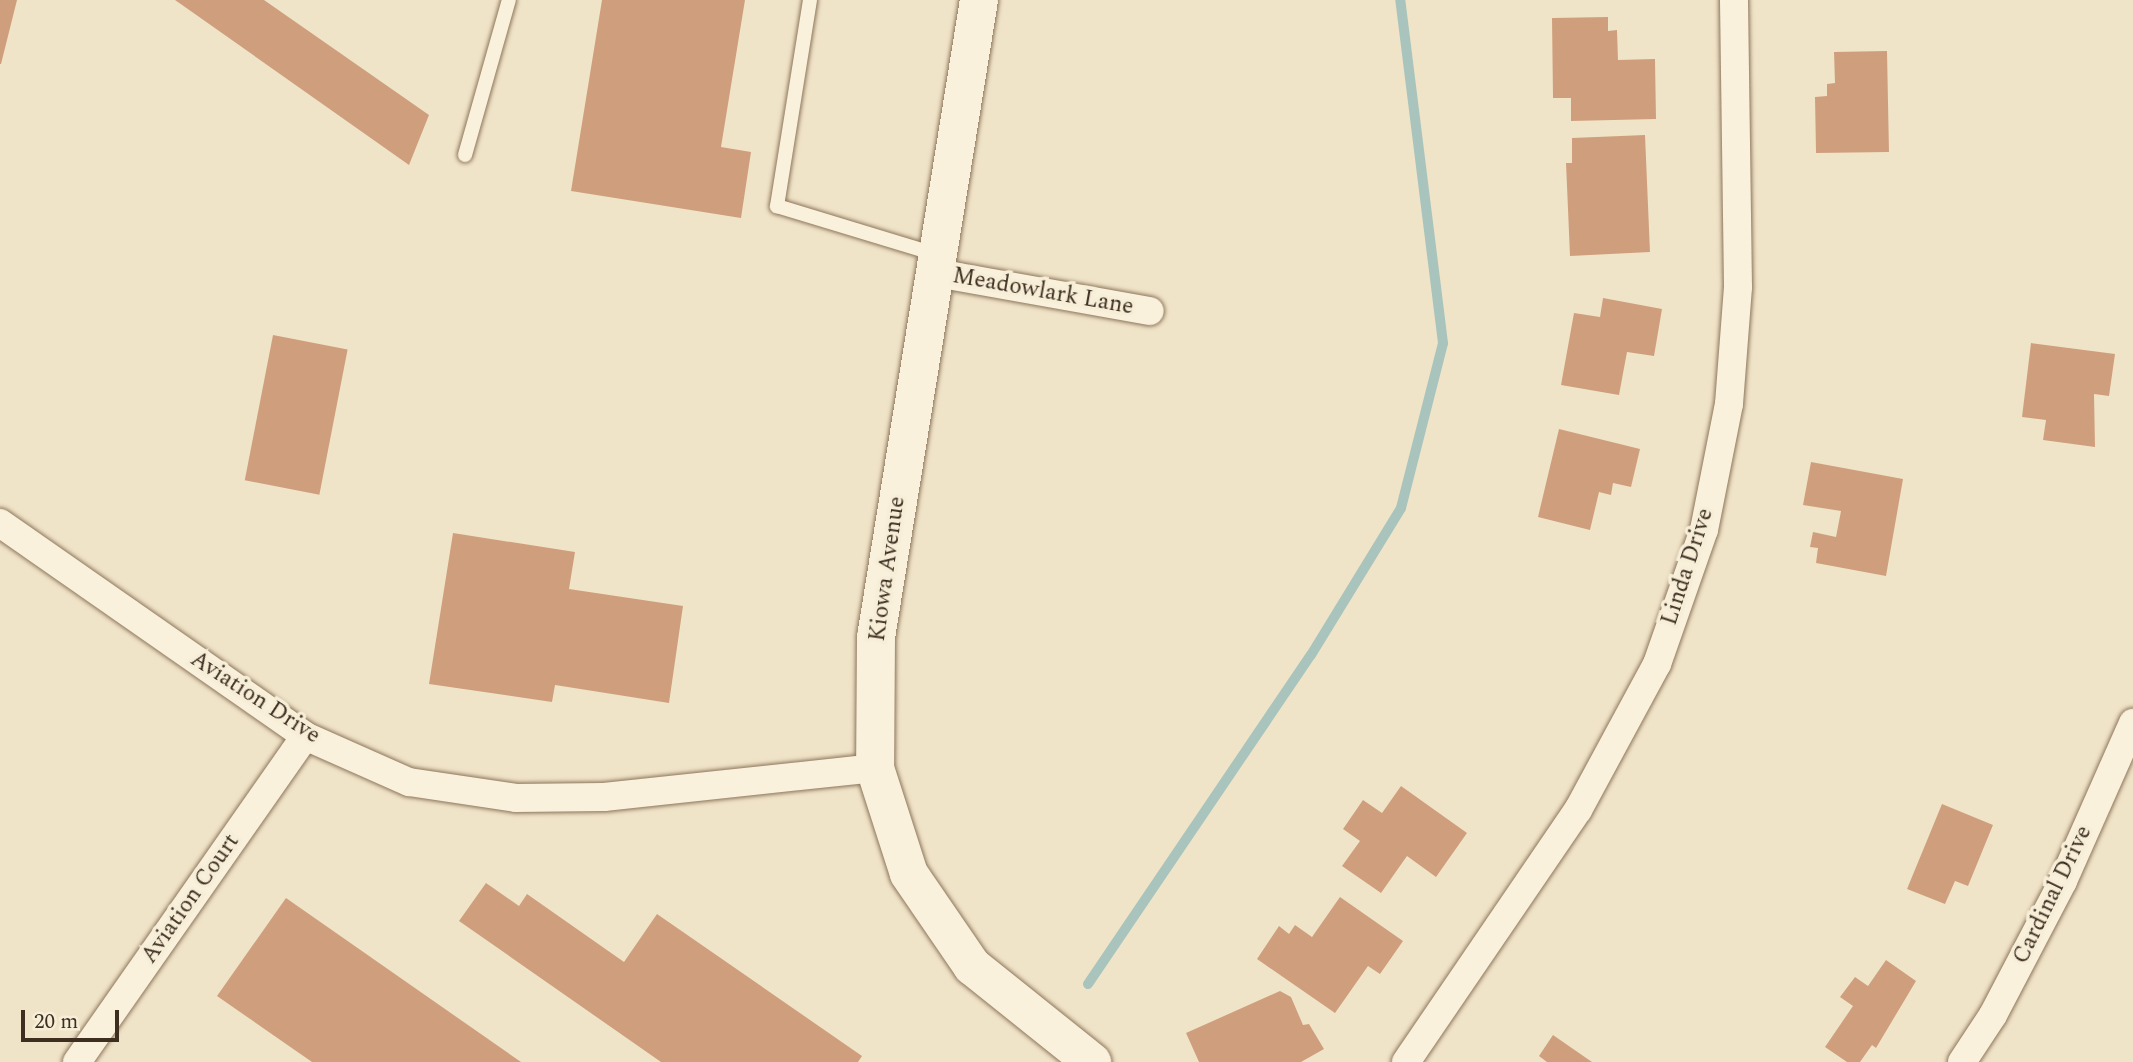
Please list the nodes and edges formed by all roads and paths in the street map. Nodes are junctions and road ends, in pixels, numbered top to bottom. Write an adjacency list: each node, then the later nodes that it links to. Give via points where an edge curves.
1 (509, 0): 5 (lane)
2 (810, 0): 6 (lane, via 777,206)
3 (979, 0): 6 (street, Kiowa Avenue)
4 (1734, 0): 14 (street, Linda Drive, via 1738,287 1729,404 1703,530 1657,664 1578,810)
5 (466, 155)
6 (937, 264): 7 (street, Meadowlark Lane); 11 (street, Kiowa Avenue, via 876,638)
7 (1150, 310)
8 (0, 523): 10 (street, Aviation Drive)
9 (2133, 723): 15 (street, Cardinal Drive, via 2063,881 1993,1016)
10 (305, 736): 11 (street, Aviation Drive, via 409,782 516,798 604,797); 12 (street, Aviation Court)
11 (875, 768): 13 (street, Kiowa Avenue, via 909,874 972,966)
12 (77, 1062)
13 (1092, 1062)
14 (1406, 1062)
15 (1962, 1062)

